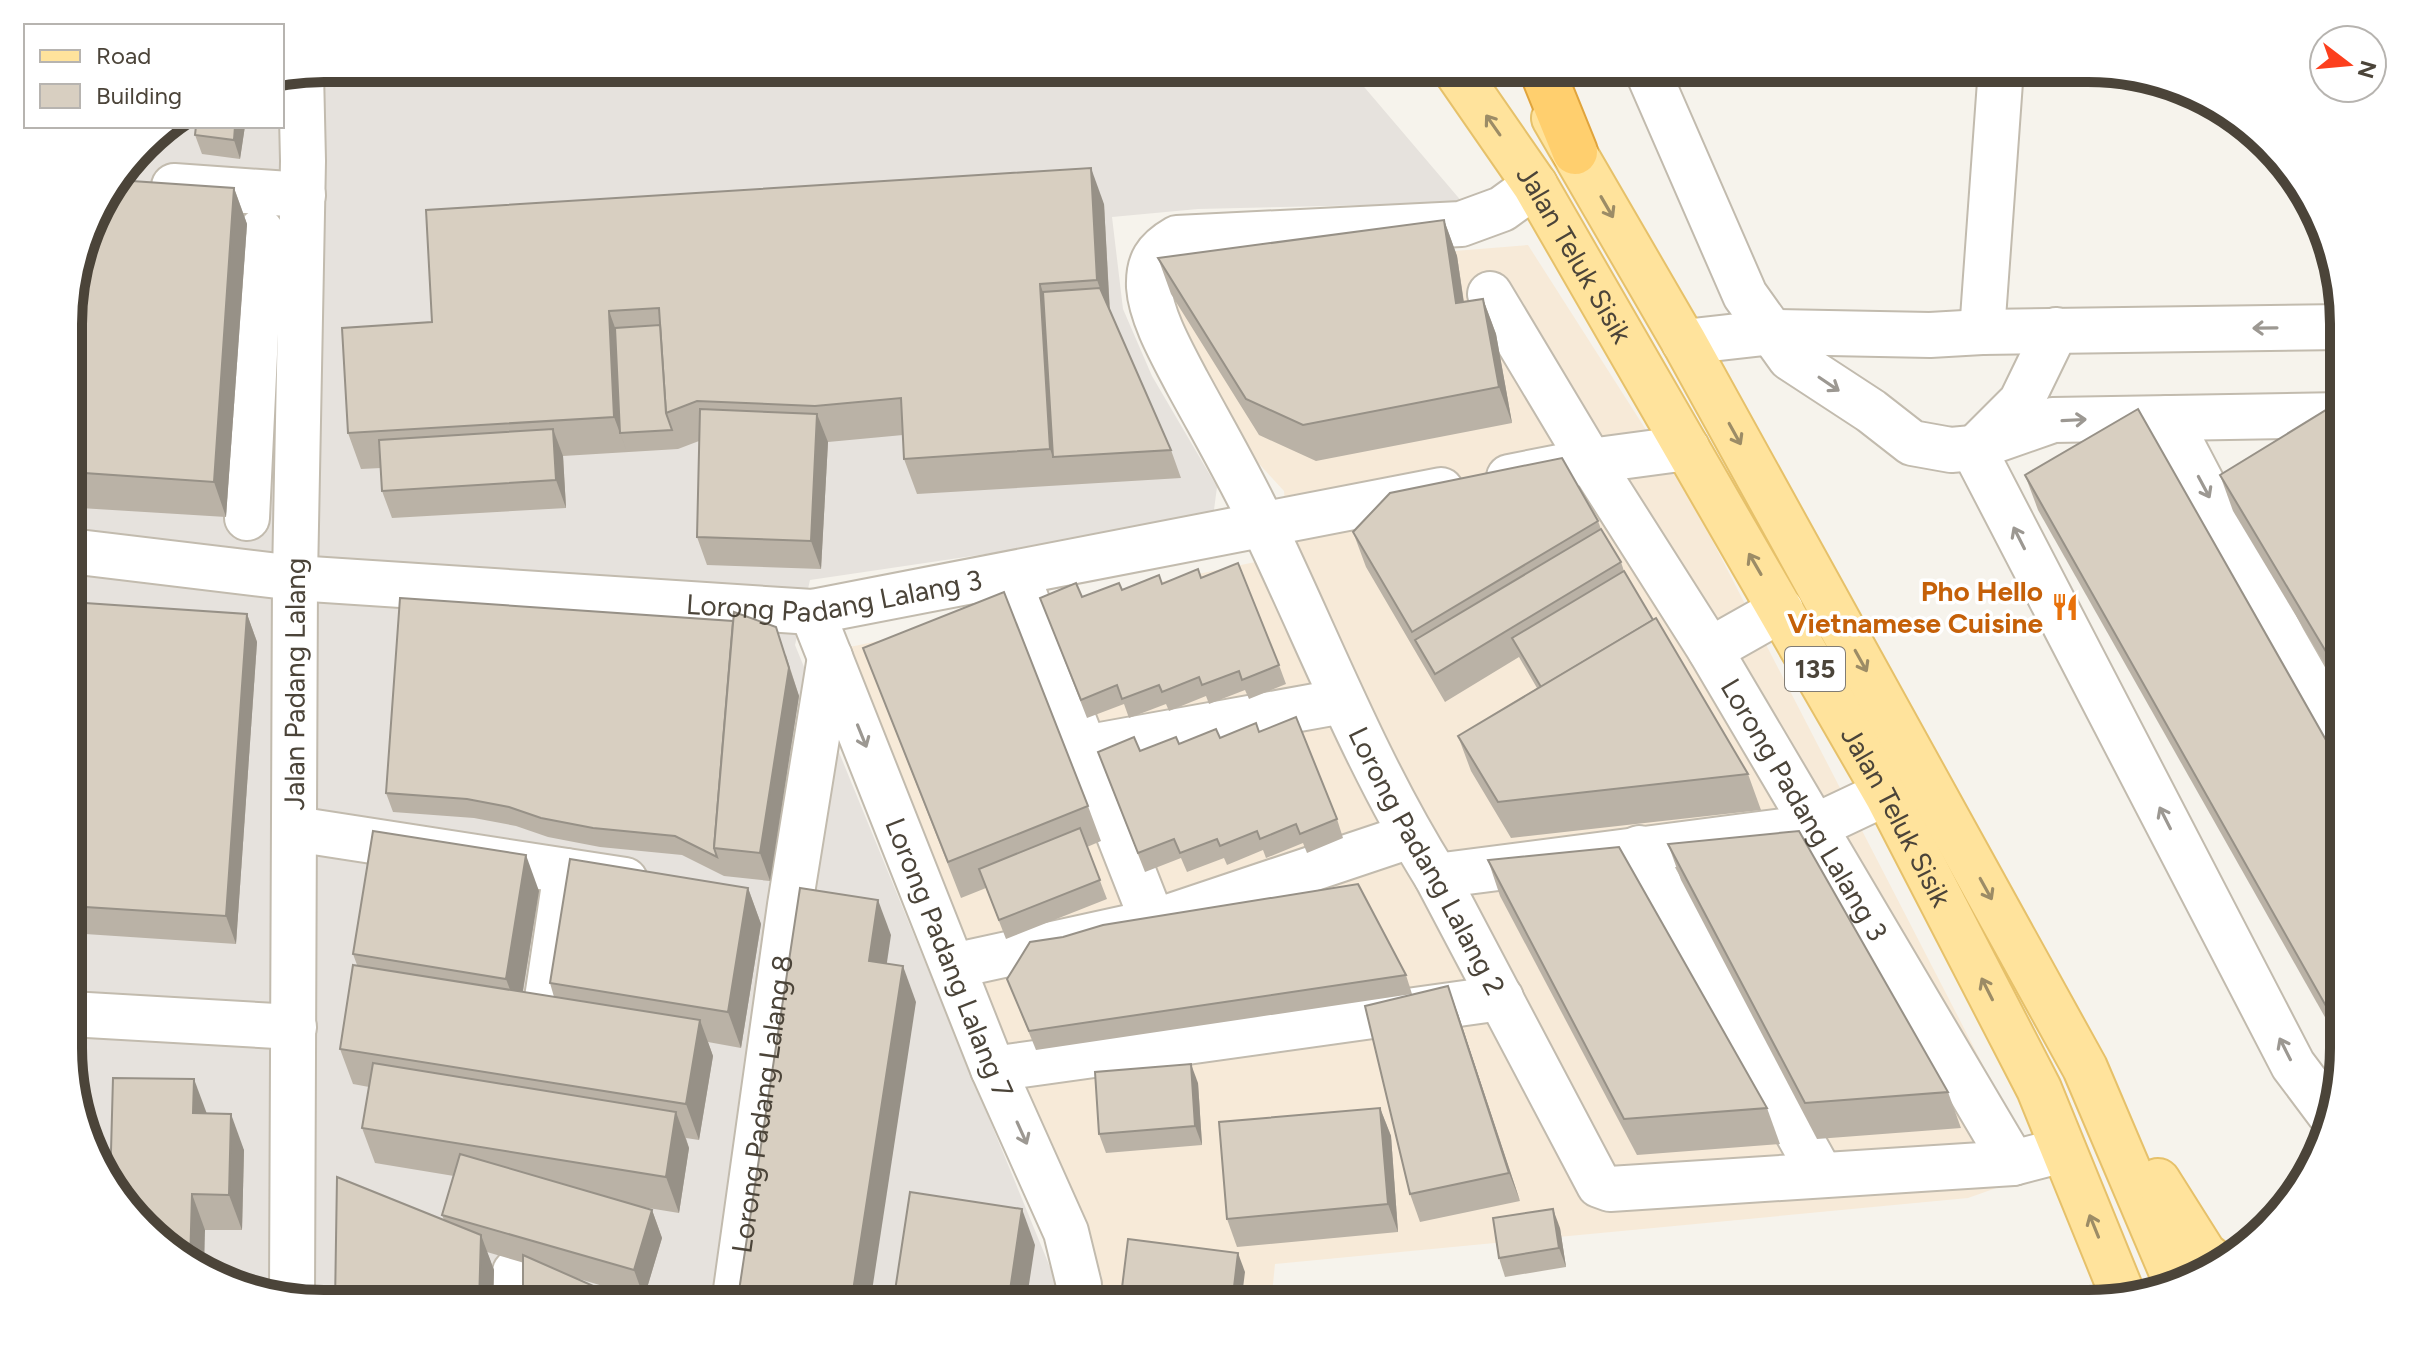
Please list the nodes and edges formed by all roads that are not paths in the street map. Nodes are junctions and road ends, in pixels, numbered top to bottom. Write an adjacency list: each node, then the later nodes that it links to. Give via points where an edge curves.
1 (1464, 82): 9 (main road, Jalan Teluk Sisik / 135, one-way to 1)
2 (1532, 82): 7 (main road, Jalan Teluk Sisik / 135)
3 (1547, 82): 7 (highway)
4 (1652, 82): 15 (street, via 1745,295)
5 (2000, 82): 16 (street)
6 (301, 83): 10 (street, Jalan Padang Lalang)
7 (1575, 152): 17 (main road, Jalan Teluk Sisik / 135, one-way to 17)
8 (135, 183): 10 (street)
9 (1535, 185): 22 (main road, Jalan Teluk Sisik / 135); 26 (street, Lorong Padang Lalang 2, via 1502,209 1461,224 1177,238 1160,248 1150,266 1149,289 1163,336)
10 (303, 195): 19 (street, Jalan Padang Lalang)
11 (261, 231): 18 (street)
12 (1490, 294): 24 (street, Lorong Padang Lalang 3)
13 (2329, 327): 14 (street, one-way to 14)
14 (2056, 330): 16 (street); 23 (street, via 2021,402)
15 (1773, 332): 16 (street); 17 (street); 23 (street, one-way to 23, via 1790,358 1912,443)
16 (1982, 332)
17 (1684, 342): 53 (main road, Jalan Teluk Sisik / 135, one-way to 53)
18 (254, 385): 19 (street); 25 (street)
19 (299, 387): 29 (street, Jalan Padang Lalang)
20 (2329, 415): 21 (street)
21 (2168, 418): 23 (street, one-way to 21, via 2053,420); 35 (street, one-way to 35)
22 (1687, 448): 24 (street, Lorong Padang Lalang 3); 30 (main road, Jalan Teluk Sisik / 135, one-way to 22)
23 (1973, 448): 55 (street, one-way to 23, via 2293,1065)
24 (1590, 461): 26 (street, Lorong Padang Lalang 3); 32 (street, Lorong Padang Lalang 3)
25 (247, 518)
26 (1264, 525): 28 (street, Lorong Padang Lalang 3); 34 (street, Lorong Padang Lalang 2)
27 (82, 552): 29 (street, Lorong Padang Lalang 3)
28 (1016, 573): 31 (street, Lorong Padang Lalang 3); 36 (street)
29 (295, 578): 31 (street, Lorong Padang Lalang 3); 39 (street, Jalan Padang Lalang)
30 (1781, 610): 32 (street); 37 (main road, Jalan Teluk Sisik / 135)
31 (812, 612): 33 (street, Lorong Padang Lalang 7)
32 (1710, 650): 38 (street, Lorong Padang Lalang 3)
33 (830, 656): 46 (street, Lorong Padang Lalang 8); 48 (street, Lorong Padang Lalang 7, one-way to 48)
34 (1343, 701): 36 (street); 40 (street, Lorong Padang Lalang 2)
35 (2329, 719)
36 (1084, 748): 47 (street)
37 (1886, 793): 38 (street); 56 (main road, Jalan Teluk Sisik / 135, one-way to 37, via 2039,1089)
38 (1814, 827): 41 (street); 57 (street, Lorong Padang Lalang 3)
39 (295, 829): 42 (street); 52 (street, Jalan Padang Lalang)
40 (1410, 836): 43 (street, Lorong Padang Lalang 2); 47 (street)
41 (1639, 848): 43 (street); 58 (street)
42 (566, 871): 44 (street); 50 (street)
43 (1436, 876): 49 (street, Lorong Padang Lalang 2)
44 (670, 887)
45 (745, 899): 46 (street)
46 (790, 905): 63 (street, Lorong Padang Lalang 8)
47 (1153, 922): 48 (street)
48 (953, 966): 54 (street, Lorong Padang Lalang 7)
49 (1501, 998): 54 (street); 58 (street, Lorong Padang Lalang 2, via 1603,1188)
50 (546, 1005)
51 (82, 1015): 52 (street)
52 (294, 1027): 61 (street, Jalan Padang Lalang)
53 (2085, 1068): 59 (main road); 60 (main road, Jalan Teluk Sisik / 135)
54 (993, 1069): 64 (street, Lorong Padang Lalang 7, one-way to 64, via 1066,1232)
55 (2323, 1105)
56 (2063, 1150): 57 (street); 62 (main road, Jalan Teluk Sisik / 135, one-way to 56)
57 (2013, 1163): 58 (street)
58 (1821, 1175)
59 (2209, 1258)
60 (2173, 1275)
61 (292, 1288)
62 (2120, 1288)
63 (736, 1290)
64 (1079, 1290)

